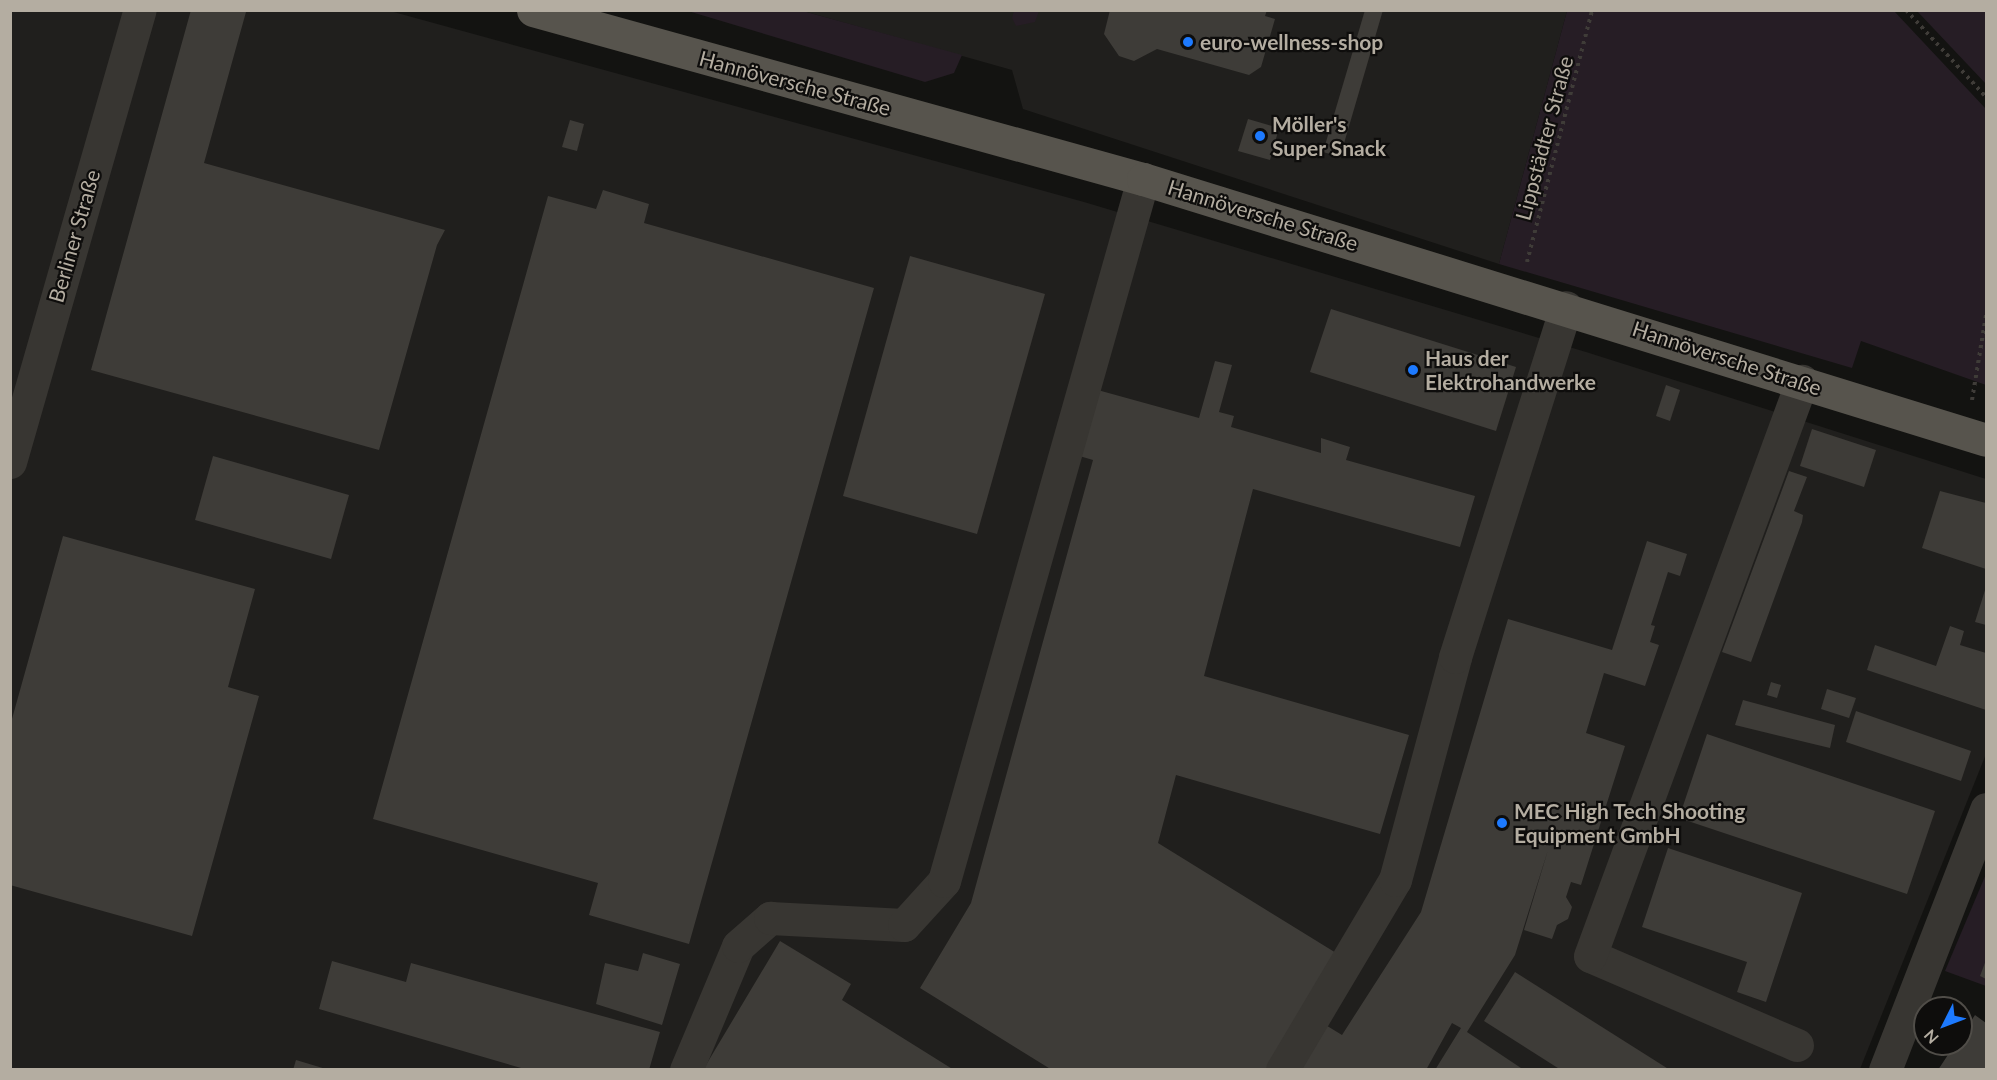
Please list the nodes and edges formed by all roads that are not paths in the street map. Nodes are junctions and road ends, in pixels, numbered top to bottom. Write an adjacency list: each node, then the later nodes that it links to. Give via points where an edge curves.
1 (140, 10): 7 (street, Berliner Straße)
2 (533, 10): 3 (main road, Hannöversche Straße)
3 (1143, 179): 4 (main road, Hannöversche Straße); 10 (street, via 944,881 904,925 770,918 738,946)
4 (1566, 307): 5 (main road, Hannöversche Straße); 11 (street, via 1455,657 1395,880)
5 (1802, 381): 6 (main road, Hannöversche Straße); 9 (street, via 1590,956)
6 (1986, 440)
7 (10, 462)
8 (1986, 809): 12 (street)
9 (1797, 1045)
10 (686, 1070)
11 (1282, 1070)
12 (1885, 1070)

